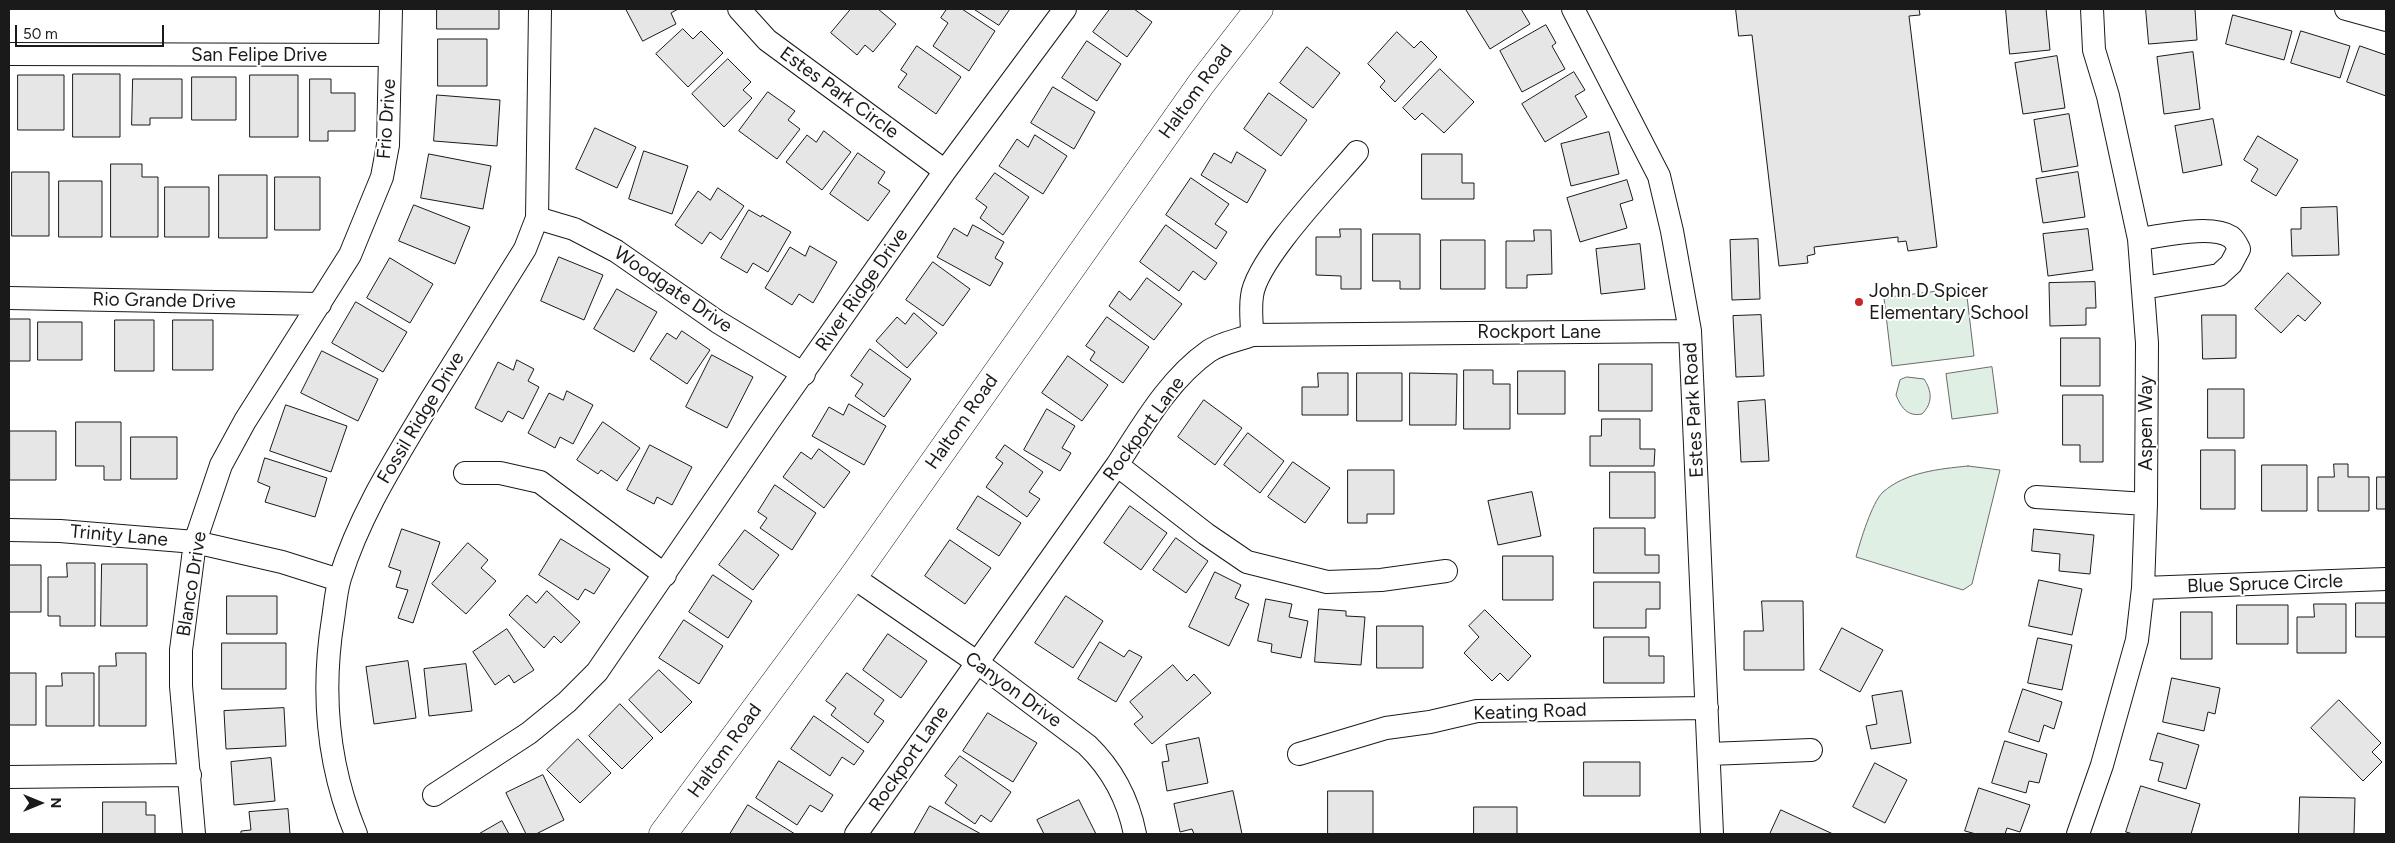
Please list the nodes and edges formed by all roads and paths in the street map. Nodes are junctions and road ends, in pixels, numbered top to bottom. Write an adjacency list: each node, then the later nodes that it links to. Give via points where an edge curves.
1 (391, 9): 11 (street, Frio Drive)
2 (540, 9): 14 (street, Fossil Ridge Drive)
3 (738, 9): 13 (street, Estes Park Circle, via 767,40)
4 (1065, 9): 13 (street, River Ridge Drive)
5 (1259, 9): 30 (main road, Haltom Road, via 1195,92)
6 (1573, 9): 19 (street, Estes Park Road, via 1659,176)
7 (2092, 9): 15 (street, Aspen Way, via 2094,50 2108,96)
8 (2346, 9): 9 (street)
9 (2386, 20)
10 (9, 54): 11 (street, San Felipe Drive)
11 (390, 55): 18 (street, Frio Drive, via 388,145 382,177 350,255)
12 (1357, 152): 20 (street, via 1284,237 1264,268 1252,295)
13 (945, 171): 21 (street, River Ridge Drive)
14 (537, 218): 21 (street, Woodgate Drive, via 574,229 616,251 718,322); 32 (street, Fossil Ridge Drive, via 525,249 382,481 351,545)
15 (2139, 239): 16 (street, Aspen Way); 16 (street, via 2222,232 2233,238 2239,249 2231,264 2219,275)
16 (2143, 288): 25 (street, Aspen Way, via 2147,343)
17 (9, 298): 18 (street, Rio Grande Drive)
18 (320, 304): 27 (street, Blanco Drive, via 245,421 221,465)
19 (1690, 331): 20 (street, Rockport Lane); 35 (street, Estes Park Road)
20 (1252, 335): 22 (street, Rockport Lane, via 1210,351 1180,378 1155,408)
21 (804, 374): 29 (street, River Ridge Drive)
22 (1117, 465): 28 (street, via 1247,562 1327,582 1382,580); 34 (street, Rockport Lane)
23 (465, 473): 29 (street, via 500,473 540,482)
24 (2036, 497): 25 (street)
25 (2146, 504): 33 (street, Aspen Way)
26 (9, 530): 27 (street, Trinity Lane)
27 (194, 542): 32 (street, Trinity Lane, via 282,562); 39 (street, Blanco Drive, via 181,650 181,686)
28 (1446, 571)
29 (665, 576): 41 (street, River Ridge Drive, via 597,672 567,702 529,733)
30 (853, 577): 34 (street, Canyon Drive); 44 (main road, Haltom Road)
31 (2386, 579): 33 (street, Blue Spruce Circle)
32 (339, 580): 43 (street, Fossil Ridge Drive, via 331,634 328,711 331,753)
33 (2143, 588): 48 (street, Aspen Way, via 2137,640 2102,765)
34 (978, 663): 45 (street, Rockport Lane); 46 (street, Canyon Drive, via 1101,759 1124,797)
35 (1707, 708): 37 (street, Keating Road, via 1477,711 1386,728); 38 (street, Estes Park Road)
36 (1811, 750): 38 (street)
37 (1299, 754)
38 (1709, 754): 47 (street, Estes Park Road)
39 (190, 775): 40 (street); 42 (street, Blanco Drive)
40 (9, 777)
41 (434, 795)
42 (194, 834)
43 (356, 834)
44 (663, 834)
45 (856, 834)
46 (1135, 834)
47 (1712, 834)
48 (2078, 834)

